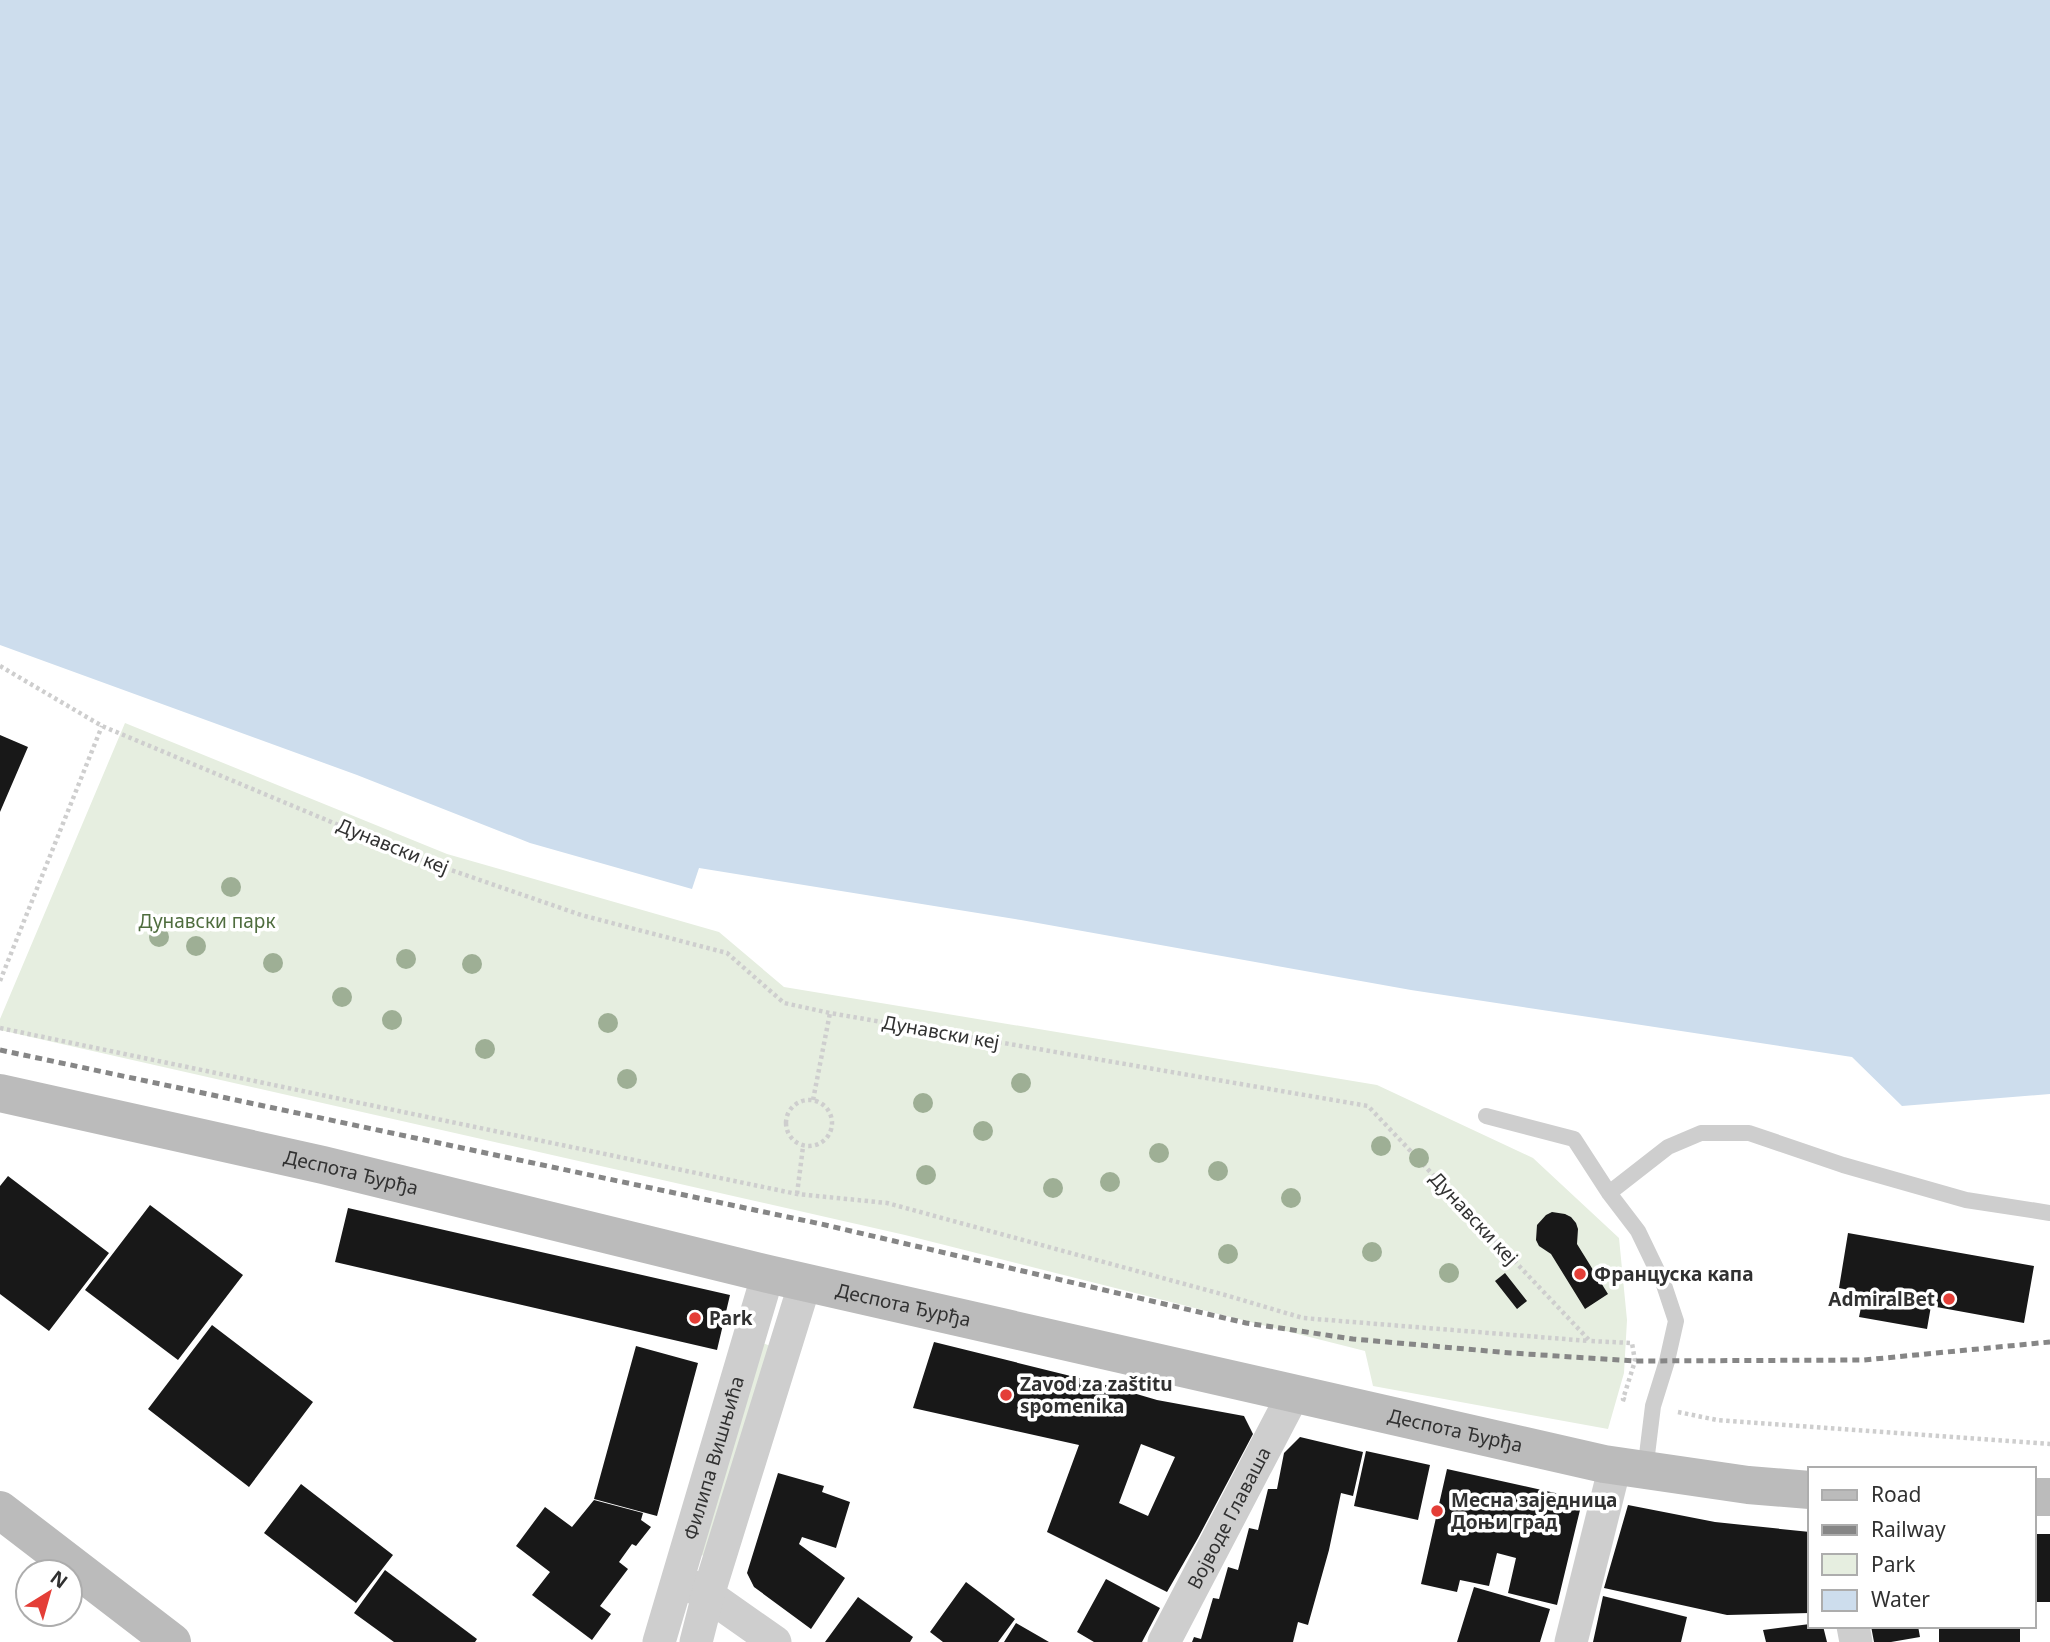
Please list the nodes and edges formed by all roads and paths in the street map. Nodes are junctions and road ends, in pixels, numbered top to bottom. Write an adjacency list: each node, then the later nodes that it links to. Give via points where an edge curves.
1 (0, 666): 2 (path, Дунавски кеј)
2 (102, 726): 3 (path); 4 (path, Дунавски кеј, via 422,860 581,915 727,953 784,1003)
3 (0, 981)
4 (830, 1013): 7 (path); 15 (path, Дунавски кеј, via 1368,1105)
5 (0, 1028): 10 (path)
6 (0, 1093): 13 (street, Деспота Ђурђа, via 323,1165)
7 (813, 1100): 9 (path, via 798,1103 787,1115 790,1138); 9 (path, via 830,1113 832,1128 825,1141)
8 (1486, 1116): 11 (lane, via 1574,1139)
9 (803, 1147): 10 (path)
10 (797, 1194): 15 (path, via 887,1203 1303,1318)
11 (1609, 1194): 12 (lane, via 1668,1147 1701,1133 1749,1133 1843,1166 1966,1200); 17 (lane, via 1639,1231 1676,1321)
12 (2050, 1213)
13 (768, 1274): 14 (street, Деспота Ђурђа); 22 (street, Филипа Вишњића)
14 (805, 1283): 16 (street, Деспота Ђурђа); 23 (street, Филипа Вишњића)
15 (1590, 1341): 17 (path, via 1632,1343 1635,1361 1623,1399)
16 (1293, 1395): 19 (street, Деспота Ђурђа); 28 (street, Војводе Главаша)
17 (1653, 1406): 18 (path, via 1717,1420); 19 (lane)
18 (2050, 1444)
19 (1630, 1468): 20 (street, Деспота Ђурђа); 29 (street)
20 (1808, 1490)
21 (0, 1510): 24 (street)
22 (678, 1578): 23 (street); 25 (street, Филипа Вишњића)
23 (708, 1595): 26 (street, Филипа Вишњића); 27 (street)
24 (172, 1642)
25 (659, 1642)
26 (696, 1642)
27 (775, 1642)
28 (1164, 1642)
29 (1572, 1642)

